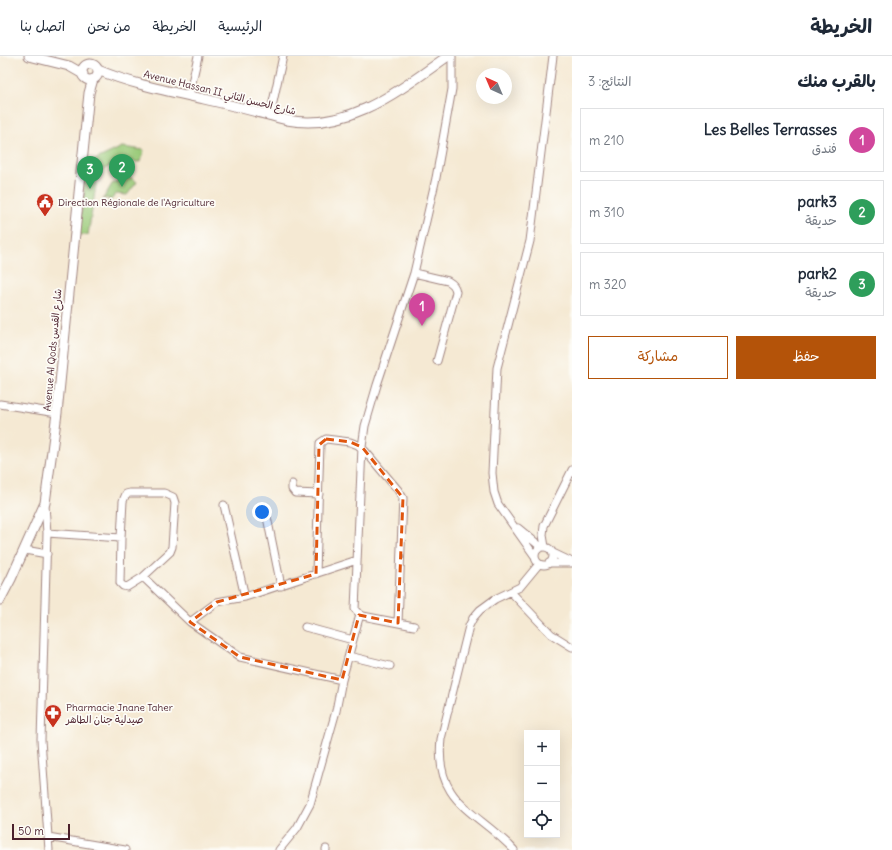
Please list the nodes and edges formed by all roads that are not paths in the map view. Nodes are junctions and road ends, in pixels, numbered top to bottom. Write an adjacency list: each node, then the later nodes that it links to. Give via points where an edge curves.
1 (29, 56): 8 (street, Avenue Hassan II شارع الحسن الثاني)
2 (93, 56): 8 (street, Avenue Al Qods شارع القدس)
3 (198, 56): 9 (street)
4 (283, 56): 10 (street)
5 (448, 56): 10 (street, Avenue Hassan II شارع الحسن الثاني, via 381,102 355,113 314,122 296,122)
6 (452, 56): 11 (street, via 452,89 443,146)
7 (553, 56): 22 (street, via 530,241 497,368 492,473 498,504)
8 (90, 72): 9 (street, Avenue Hassan II شارع الحسن الثاني); 14 (street, Avenue Al Qods شارع القدس)
9 (189, 96): 10 (street, Avenue Hassan II شارع الحسن الثاني)
10 (270, 116)
11 (414, 273): 12 (street, via 448,281 455,288); 15 (street, via 377,385 365,426)
12 (437, 361)
13 (0, 404): 14 (street)
14 (57, 413): 19 (street, Avenue Al Qods شارع القدس)
15 (362, 448): 18 (street, via 350,442 326,439 321,441); 30 (street); 42 (street, via 403,498)
16 (572, 470): 25 (street, via 544,526)
17 (292, 484): 18 (street, via 295,493)
18 (319, 494): 34 (street)
19 (45, 503): 23 (street); 26 (street, Avenue Al Qods شارع القدس)
20 (224, 504): 38 (street)
21 (268, 517): 36 (street)
22 (510, 522): 25 (street); 29 (street)
23 (47, 533): 24 (street); 27 (street)
24 (121, 538): 35 (street, via 120,583 126,587); 35 (street, via 123,501 126,494 164,493 173,497 175,503 172,547 170,552)
25 (543, 547): 28 (street, via 551,550); 29 (street)
26 (25, 550): 27 (street); 39 (street, Avenue Al Qods شارع القدس)
27 (47, 554): 50 (street, via 41,740)
28 (553, 554): 31 (street); 32 (street)
29 (534, 555): 33 (street)
30 (357, 560): 34 (street); 40 (street, via 355,606)
31 (572, 562): 32 (street)
32 (549, 563): 33 (street)
33 (539, 564): 37 (street, via 520,587)
34 (316, 574): 36 (street)
35 (142, 577): 41 (street)
36 (281, 586): 38 (street)
37 (511, 592): 46 (street, via 551,634); 54 (street, via 487,604 469,626 439,756 441,771 451,792 464,809)
38 (245, 596): 41 (street, via 217,602)
39 (0, 600)
40 (360, 614): 42 (street); 45 (street)
41 (190, 622): 49 (street, via 240,657)
42 (398, 623): 43 (street)
43 (414, 626)
44 (305, 627): 45 (street)
45 (353, 640): 47 (street)
46 (572, 647)
47 (348, 656): 48 (street); 49 (street)
48 (390, 666)
49 (342, 680): 53 (street, via 336,712 310,804 298,828)
50 (48, 837): 51 (street); 52 (street)
51 (49, 850)
52 (125, 850)
53 (279, 850)
54 (514, 850)

